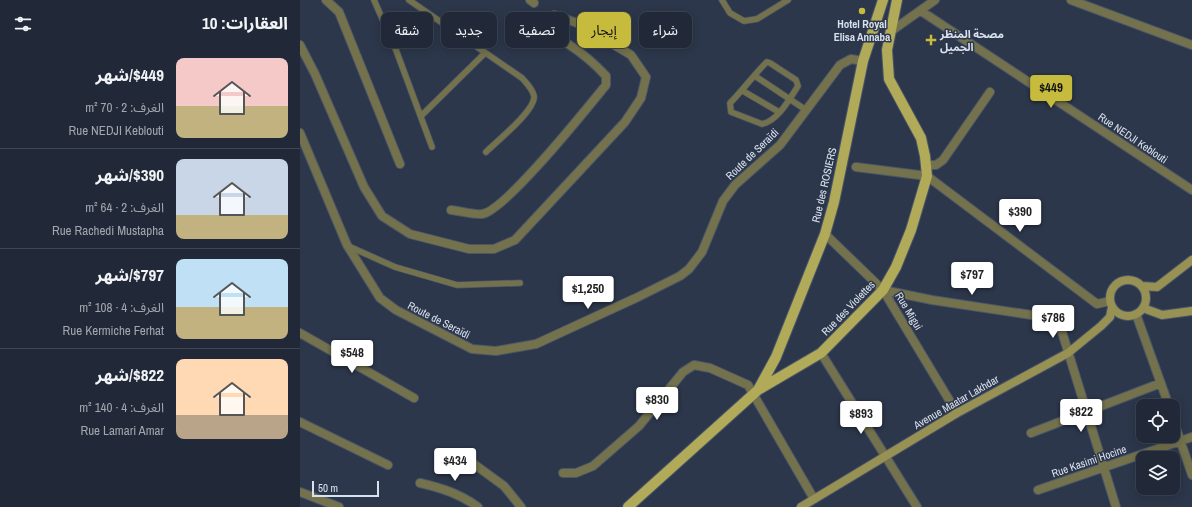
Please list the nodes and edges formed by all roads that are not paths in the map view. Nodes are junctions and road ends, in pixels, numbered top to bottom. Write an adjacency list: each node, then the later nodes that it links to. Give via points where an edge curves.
1 (326, 0): 26 (street, via 339,12)
2 (374, 0): 22 (lane)
3 (408, 0): 14 (lane)
4 (722, 0): 5 (lane, via 730,13 744,21 757,19)
5 (788, 0)
6 (884, 0): 15 (main road, Rue des ROSIERS)
7 (896, 0): 11 (main road, Rue des Violettes)
8 (935, 0): 10 (street)
9 (1071, 0): 13 (street)
10 (921, 11): 11 (street); 30 (street, Rue NEDJI Keblouti)
11 (890, 32): 27 (main road, Rue des Violettes, via 887,50 889,79 921,138)
12 (300, 45): 31 (street, via 364,187 382,216 410,234 470,249 494,249 515,240 625,122 641,98 646,77 631,56 578,23 554,15 547,19 546,28 553,36 598,66 606,76 606,85 535,168 494,208 482,214)
13 (1192, 45)
14 (485, 53): 22 (lane); 25 (lane, via 522,78 532,88 534,98 528,111)
15 (863, 61): 20 (street, Route de Seraïdi, via 851,59 840,65); 32 (main road, Rue des ROSIERS)
16 (755, 76): 17 (lane); 19 (lane); 19 (lane, via 763,64 770,63 797,83 798,86)
17 (743, 91): 21 (lane); 21 (lane, via 730,103 731,112 762,124 770,121)
18 (990, 92): 27 (street, via 943,160 936,165)
19 (789, 99): 20 (lane); 21 (lane)
20 (806, 110): 33 (street, Route de Seraïdi, via 780,145 735,185 723,201 702,252 689,269 638,297 536,344 496,351 472,349 433,330 396,310 380,298)
21 (779, 112)
22 (421, 116): 24 (lane)
23 (300, 133): 33 (street, Route de Seraïdi)
24 (432, 147)
25 (486, 152)
26 (400, 164)
27 (926, 165): 29 (main road, Rue des Violettes)
28 (856, 167): 29 (street)
29 (927, 176): 37 (main road, Rue des Violettes, via 911,230 896,267); 38 (street, via 1097,304)
30 (1192, 190)
31 (451, 210)
32 (825, 234): 37 (street, Rue Migui); 46 (main road, Rue des ROSIERS, via 776,357)
33 (347, 246): 35 (lane, via 395,267 457,285)
34 (1192, 260): 36 (main road, via 1157,286)
35 (520, 283)
36 (1142, 286): 38 (main road, via 1132,281 1120,282 1112,290); 39 (main road, via 1146,296)
37 (883, 290): 43 (street, via 1058,319); 44 (main road, Rue des Violettes); 50 (street, Rue Migui)
38 (1111, 304): 41 (main road, via 1115,311 1125,316); 43 (main road, Avenue Maatar Lakhdar, via 1110,317)
39 (1143, 308): 40 (main road, via 1162,315); 41 (main road)
40 (1192, 311)
41 (1136, 314): 45 (street)
42 (300, 332): 47 (street)
43 (1068, 352): 49 (street); 50 (main road, Avenue Maatar Lakhdar)
44 (821, 353): 46 (main road, Rue des Violettes); 56 (street)
45 (1161, 383): 48 (street); 49 (street)
46 (756, 393): 60 (street, via 748,386 710,368 694,365 683,372 639,426 593,466 576,473); 65 (street); 69 (main road, Rue des Violettes)
47 (414, 398)
48 (1166, 399)
49 (1085, 412): 52 (street); 59 (street)
50 (957, 413): 56 (main road, Avenue Maatar Lakhdar)
51 (300, 422): 58 (street)
52 (1031, 433)
53 (1192, 437): 54 (street, Rue Kasimi Hocine)
54 (1180, 441): 61 (street)
55 (1174, 443): 59 (street, Rue Kasimi Hocine)
56 (886, 456): 65 (main road, Avenue Maatar Lakhdar); 71 (street)
57 (467, 459): 68 (street, via 504,486)
58 (388, 465)
59 (1102, 468): 63 (street, Rue Kasimi Hocine); 72 (street)
60 (563, 473)
61 (1192, 474)
62 (420, 483): 67 (street, via 445,489)
63 (1038, 490)
64 (300, 492): 66 (street)
65 (814, 499): 70 (main road, Avenue Maatar Lakhdar)
66 (339, 507)
67 (478, 507)
68 (521, 507)
69 (628, 507)
70 (801, 507)
71 (917, 507)
72 (1116, 507)

